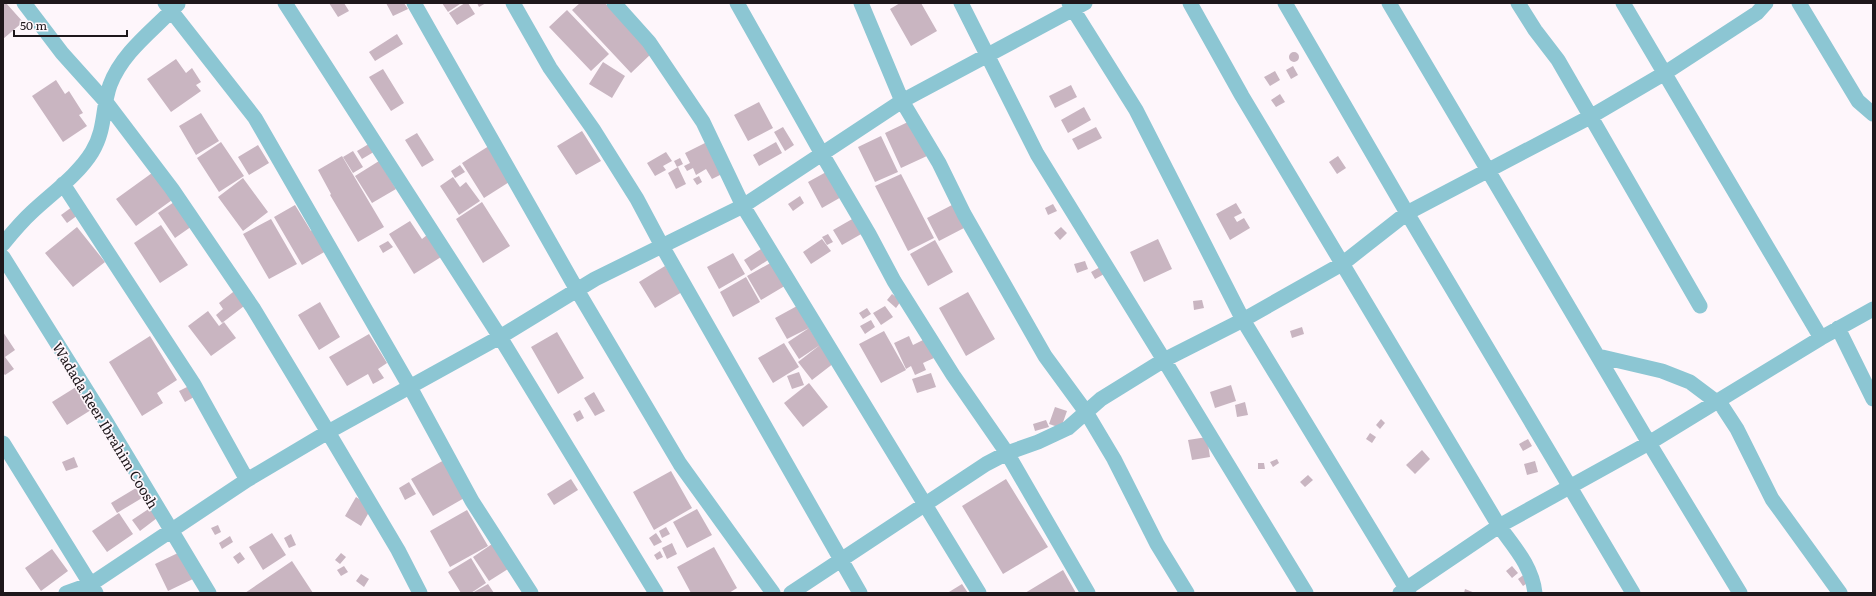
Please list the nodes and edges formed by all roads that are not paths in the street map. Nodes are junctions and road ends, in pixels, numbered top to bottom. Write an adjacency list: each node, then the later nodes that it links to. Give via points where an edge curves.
1 (24, 3): 21 (street, via 62,53)
2 (285, 3): 38 (street)
3 (414, 3): 33 (street)
4 (513, 3): 30 (street, via 550,68 593,129 637,200)
5 (614, 3): 27 (street, via 649,42 703,122)
6 (737, 3): 24 (street)
7 (861, 3): 20 (street)
8 (961, 3): 18 (street)
9 (1190, 3): 32 (street)
10 (1285, 3): 28 (street)
11 (1389, 3): 25 (street)
12 (1518, 3): 23 (street, via 1558,60)
13 (1623, 3): 19 (street)
14 (1766, 3): 19 (street, via 1757,13)
15 (1799, 3): 22 (street, via 1858,101)
16 (171, 5): 21 (street, via 123,62 110,87); 42 (street, via 255,118)
17 (1076, 5): 18 (street); 36 (street, via 1136,110)
18 (988, 54): 20 (street); 41 (street, via 1037,154)
19 (1665, 73): 23 (street); 39 (street)
20 (902, 101): 24 (street); 45 (street, via 1045,356)
21 (106, 102): 26 (street, via 99,140 92,152); 46 (street, via 181,202 253,308)
22 (1873, 114)
23 (1590, 117): 25 (street); 34 (street)
24 (822, 154): 27 (street); 49 (street, via 894,281 953,376)
25 (1488, 169): 28 (street); 40 (street)
26 (63, 184): 29 (street, via 30,213); 50 (street, via 192,383)
27 (744, 206): 30 (street); 52 (street)
28 (1407, 213): 32 (street); 51 (street)
29 (3, 244)
30 (662, 246): 33 (street); 55 (street)
31 (3, 257): 54 (street, Wadada Reer Ibrahim Coosh, via 105,420)
32 (1342, 264): 36 (street); 53 (street)
33 (577, 290): 38 (street); 63 (street, via 680,464)
34 (1700, 306)
35 (1873, 309): 37 (street)
36 (1243, 320): 41 (street); 57 (street)
37 (1838, 328): 39 (street); 43 (street)
38 (500, 337): 42 (street); 62 (street)
39 (1821, 338): 44 (street)
40 (1598, 356): 44 (street, via 1662,371 1690,382); 48 (street)
41 (1164, 360): 45 (street, via 1107,395); 69 (street)
42 (410, 387): 46 (street); 61 (street, via 472,501)
43 (1873, 398)
44 (1716, 401): 48 (street); 73 (street, via 1737,429 1772,499)
45 (1086, 412): 49 (street, via 1068,428); 68 (street, via 1114,459 1157,544)
46 (328, 432): 50 (street); 60 (street, via 398,550)
47 (3, 443): 56 (street)
48 (1649, 443): 51 (street); 72 (street)
49 (1007, 453): 52 (street, via 968,475); 67 (street)
50 (247, 480): 54 (street)
51 (1570, 486): 53 (street); 71 (street)
52 (926, 504): 55 (street); 66 (street)
53 (1499, 526): 57 (street); 70 (street, via 1529,570)
54 (170, 531): 56 (street); 59 (street, Wadada Reer Ibrahim Coosh)
55 (840, 561): 64 (street); 65 (street)
56 (94, 589): 58 (street)
57 (1405, 592)
58 (66, 593)
59 (209, 593)
60 (420, 593)
61 (531, 593)
62 (656, 593)
63 (773, 593)
64 (792, 593)
65 (860, 593)
66 (979, 593)
67 (1088, 593)
68 (1187, 593)
69 (1306, 593)
70 (1535, 593)
71 (1633, 593)
72 (1740, 593)
73 (1840, 593)

